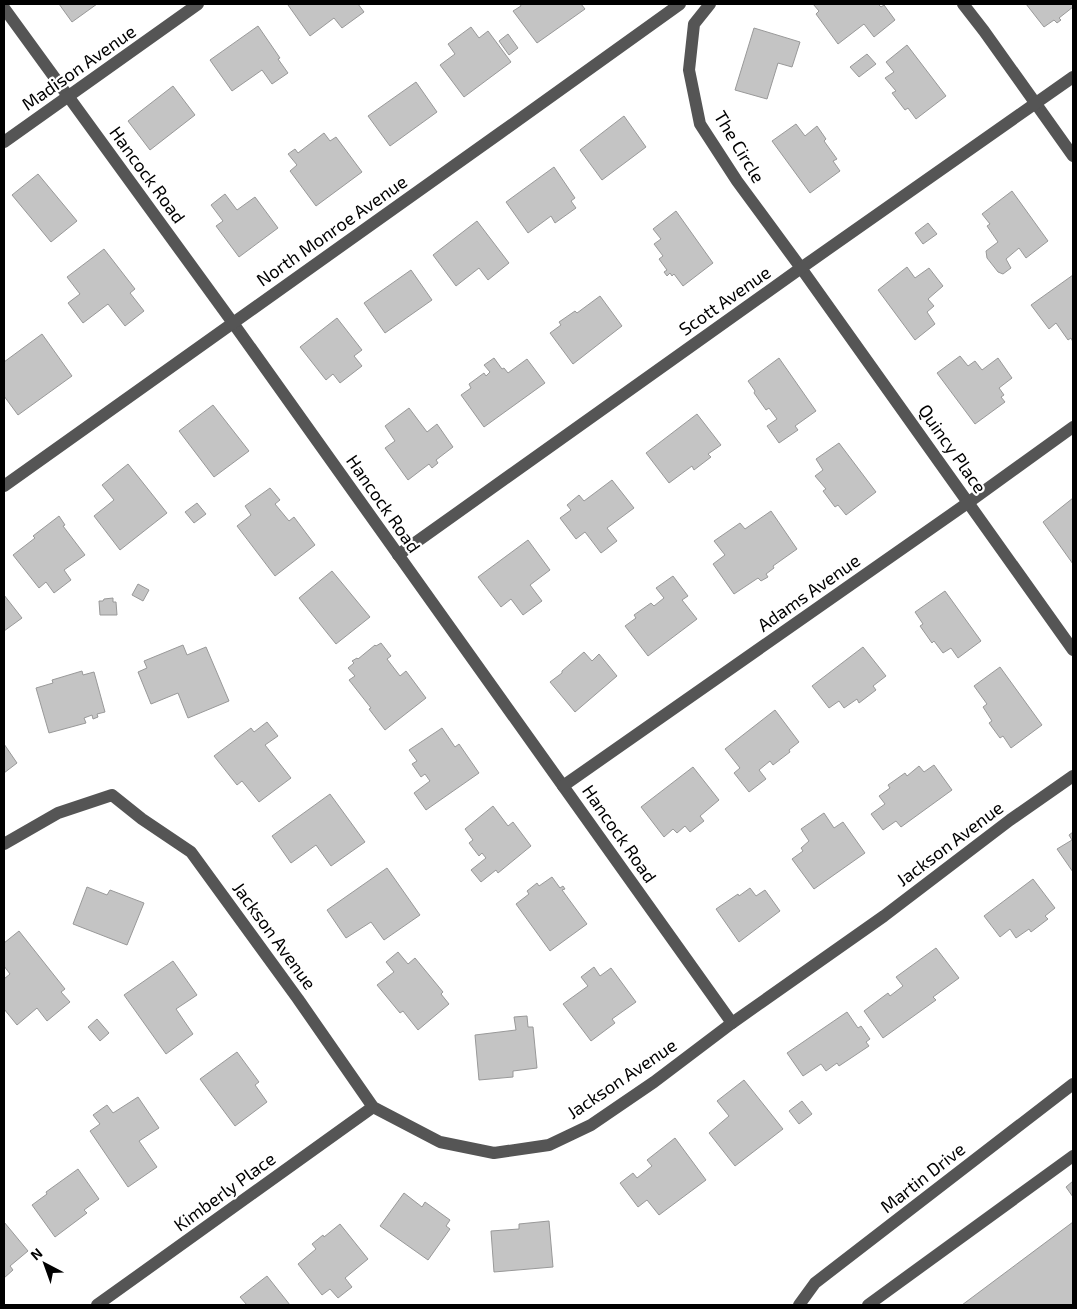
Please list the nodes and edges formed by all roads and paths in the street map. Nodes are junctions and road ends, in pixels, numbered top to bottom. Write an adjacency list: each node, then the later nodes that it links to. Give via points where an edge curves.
1 (198, 4): 7 (street, Madison Avenue)
2 (680, 4): 12 (street, North Monroe Avenue)
3 (710, 4): 11 (street, The Circle, via 694,24 690,70 700,124)
4 (964, 4): 8 (street)
5 (4, 8): 7 (street, Hancock Road)
6 (1073, 77): 8 (street, Scott Avenue)
7 (68, 97): 9 (street, Madison Avenue); 12 (street, Hancock Road)
8 (1036, 104): 10 (street); 11 (street, Scott Avenue)
9 (4, 142)
10 (1073, 156)
11 (801, 268): 15 (street, Quincy Place); 16 (street, Scott Avenue)
12 (233, 323): 14 (street, North Monroe Avenue); 16 (street, Hancock Road)
13 (1073, 427): 15 (street, Adams Avenue)
14 (4, 486)
15 (969, 502): 17 (street, Quincy Place); 19 (street, Adams Avenue)
16 (398, 555): 19 (street, Hancock Road)
17 (1073, 650)
18 (1073, 776): 21 (street, Jackson Avenue, via 884,916)
19 (563, 786): 21 (street, Hancock Road)
20 (4, 844): 23 (street, Jackson Avenue, via 58,813 112,794 191,852)
21 (732, 1023): 23 (street, Jackson Avenue, via 591,1125 549,1145 494,1154 440,1142)
22 (1073, 1084): 26 (street, Martin Drive, via 815,1283)
23 (373, 1108): 25 (street, Kimberly Place)
24 (1073, 1156): 27 (street)
25 (97, 1305)
26 (799, 1305)
27 (868, 1305)

